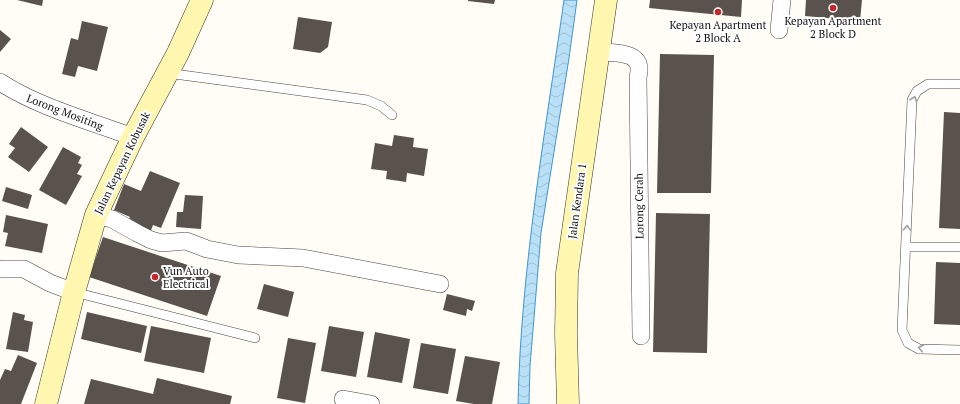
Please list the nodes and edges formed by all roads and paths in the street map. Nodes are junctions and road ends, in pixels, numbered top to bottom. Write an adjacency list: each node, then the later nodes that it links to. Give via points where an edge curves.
1 (202, 0): 6 (street, Jalan Kepayan Kobusak)
2 (606, 0): 5 (street, Jalan Kendara 1)
3 (782, 0): 4 (street)
4 (779, 30)
5 (598, 57): 17 (street, Lorong Cerah, via 623,65 638,77); 23 (street, Jalan Kendara 1, via 567,273)
6 (167, 73): 9 (lane, via 367,100 381,106); 10 (street, Jalan Kepayan Kobusak)
7 (0, 82): 10 (street, Lorong Mositing, via 37,102)
8 (960, 84): 12 (lane, one-way to 8, via 912,100 917,91 928,84)
9 (392, 115)
10 (133, 136): 11 (street, Jalan Kepayan Kobusak)
11 (96, 215): 15 (street, via 112,219 151,240 162,243 186,241 207,249 238,255 303,258); 16 (street, Jalan Kepayan Kobusak)
12 (906, 247): 13 (lane); 19 (lane, one-way to 12, via 919,349 908,342 902,330)
13 (960, 247)
14 (3, 269): 16 (street, via 24,269)
15 (440, 284)
16 (74, 292): 18 (lane); 21 (street, Jalan Kepayan Kobusak)
17 (641, 336)
18 (255, 338)
19 (960, 350)
20 (343, 399): 22 (street)
21 (46, 404)
22 (370, 404)
23 (568, 404)

